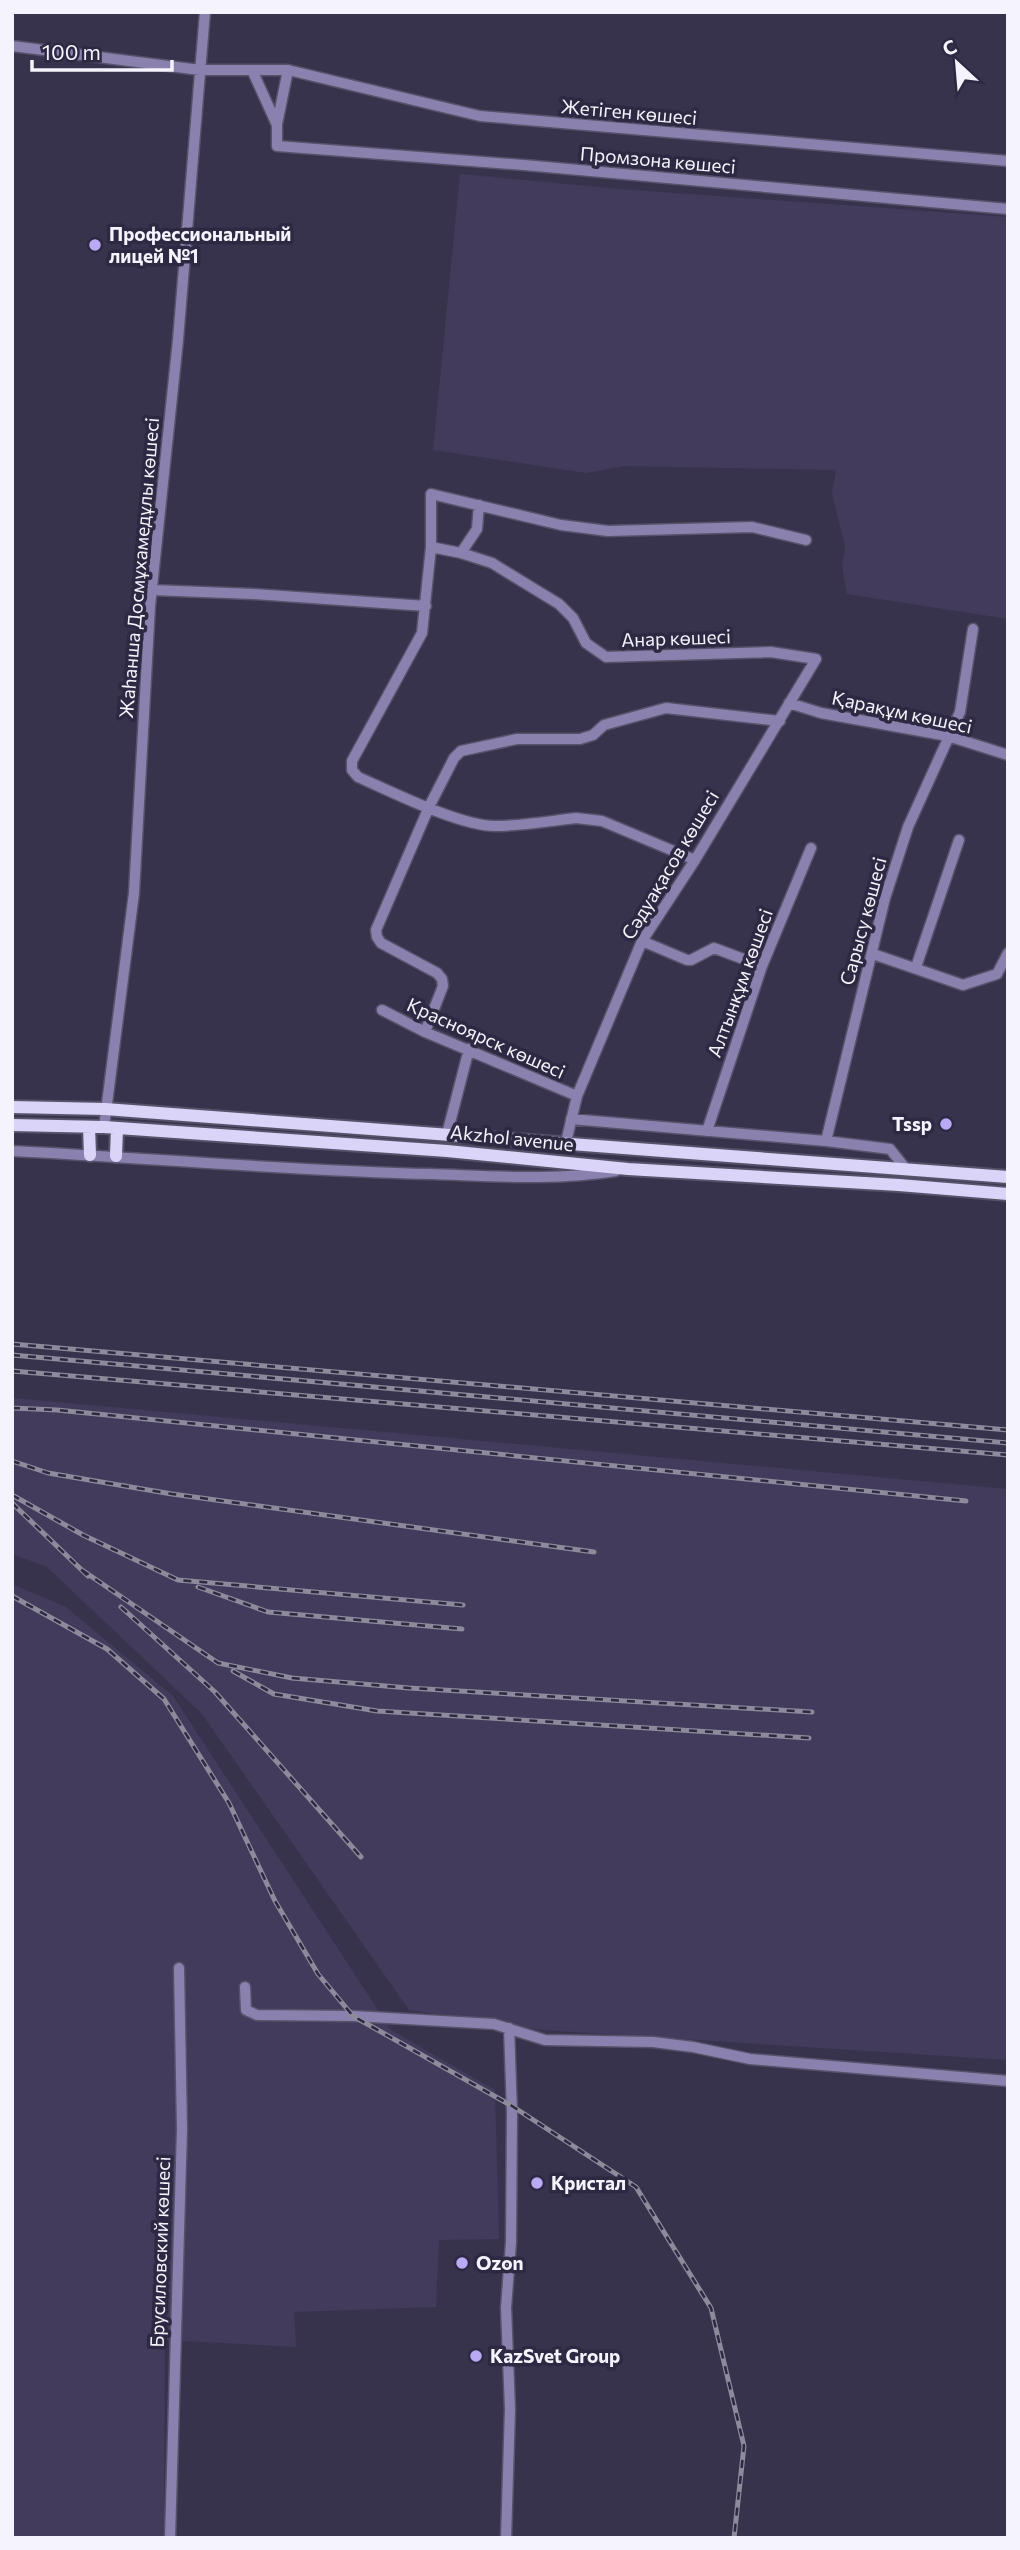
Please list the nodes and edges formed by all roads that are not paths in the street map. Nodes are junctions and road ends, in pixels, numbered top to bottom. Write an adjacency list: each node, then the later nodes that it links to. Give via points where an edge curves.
1 (205, 12): 3 (street, Жаһанша Досмұхамедұлы көшесі)
2 (12, 46): 3 (street, Жетіген көшесі)
3 (200, 70): 4 (street, Жетіген көшесі); 13 (street, Жаһанша Досмұхамедұлы көшесі)
4 (252, 70): 5 (street, Жетіген көшесі); 6 (street)
5 (288, 70): 6 (street); 7 (street, Жетіген көшесі, via 480,116)
6 (277, 125): 8 (street, Промзона көшесі, via 277,146)
7 (1008, 161)
8 (1008, 209)
9 (480, 505): 10 (street, via 608,531 752,527); 11 (street, via 431,494); 12 (street, via 477,529)
10 (806, 540)
11 (431, 547): 12 (street, Анар көшесі); 14 (street)
12 (461, 553): 16 (street, Анар көшесі, via 492,563 559,604 573,618 586,643 606,657 771,652)
13 (152, 590): 14 (street); 35 (street, Жаһанша Досмұхамедұлы көшесі, via 134,893)
14 (426, 606): 21 (street, via 422,633 352,761 352,770 358,777)
15 (973, 629): 19 (street, Сарысу көшесі, via 960,712)
16 (816, 659): 17 (street, Сәдуақасов көшесі)
17 (789, 703): 18 (street, Сәдуақасов көшесі); 19 (street, Қарақұм көшесі)
18 (780, 721): 21 (street, via 666,708 604,725 593,736 580,739 517,738 461,751); 24 (street, Сәдуақасов көшесі)
19 (948, 736): 20 (street, Қарақұм көшесі); 27 (street, Сарысу көшесі, via 908,827)
20 (1008, 755)
21 (429, 807): 24 (street, via 495,826 576,818 602,821); 31 (street, via 376,930 381,943 442,979)
22 (959, 840): 29 (street)
23 (811, 848): 28 (street, Алтынқұм көшесі)
24 (695, 860): 25 (street, Сәдуақасов көшесі)
25 (642, 941): 28 (street, via 687,960 714,948); 33 (street, Сәдуақасов көшесі)
26 (1008, 953): 29 (street, via 997,974 963,985)
27 (873, 954): 29 (street); 43 (street, Сарысу көшесі)
28 (762, 967): 41 (street, Алтынқұм көшесі)
29 (916, 967)
30 (383, 1010): 31 (street, Красноярск көшесі)
31 (425, 1032): 32 (street, Красноярск көшесі)
32 (469, 1049): 33 (street, Красноярск көшесі); 42 (street)
33 (577, 1096): 36 (street, Сәдуақасов көшесі)
34 (12, 1107): 35 (main road, Akzhol avenue)
35 (105, 1109): 39 (street, Жаһанша Досмұхамедұлы көшесі); 42 (main road, Akzhol avenue)
36 (571, 1119): 41 (street); 44 (street, Сәдуақасов көшесі)
37 (12, 1125): 38 (main road, Akzhol avenue)
38 (89, 1127): 39 (main road, Akzhol avenue); 46 (main road)
39 (104, 1127): 40 (main road, Akzhol avenue)
40 (117, 1128): 47 (main road); 48 (main road, Akzhol avenue)
41 (707, 1131): 43 (street)
42 (447, 1134): 44 (main road, Akzhol avenue)
43 (826, 1141): 49 (street, via 890,1149)
44 (566, 1142): 49 (main road, Akzhol avenue)
45 (12, 1151): 46 (street)
46 (90, 1155): 47 (street)
47 (116, 1156): 48 (street, via 366,1173 541,1177)
48 (628, 1169): 51 (main road, Akzhol avenue)
49 (906, 1169): 50 (main road, Akzhol avenue)
50 (1008, 1177)
51 (1008, 1194)
52 (179, 1968): 56 (street, Брусиловский көшесі, via 182,2129)
53 (245, 1987): 54 (street, via 246,2010 257,2015 398,2018)
54 (509, 2028): 55 (street, via 545,2040 653,2042 750,2059); 57 (street)
55 (1008, 2081)
56 (170, 2538)
57 (506, 2538)

